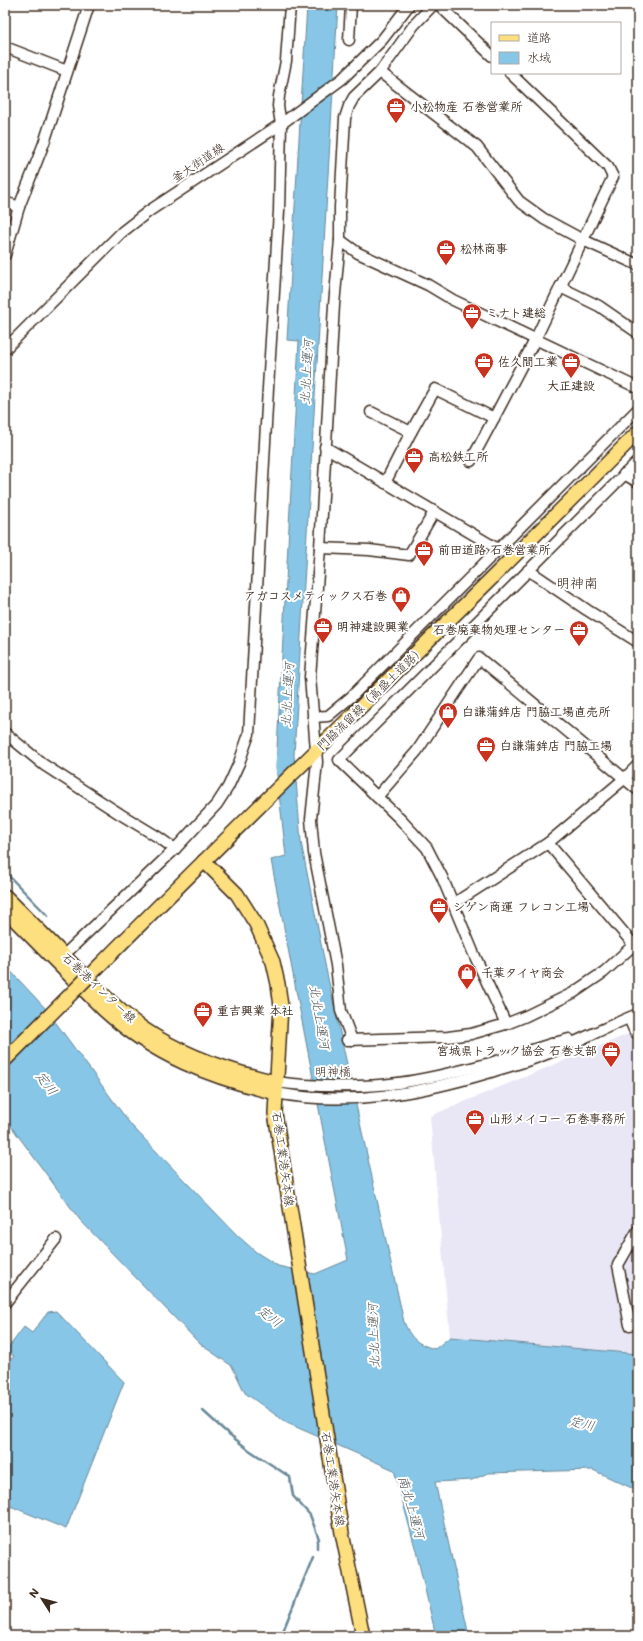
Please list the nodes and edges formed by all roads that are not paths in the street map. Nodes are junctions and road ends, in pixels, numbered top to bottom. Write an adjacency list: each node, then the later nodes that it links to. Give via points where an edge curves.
1 (89, 5): 10 (street)
2 (290, 5): 13 (street, via 286,61 278,106)
3 (351, 5): 7 (street)
4 (409, 5): 13 (street, 釜大街道線, via 382,40 342,79)
5 (433, 5): 11 (street, via 414,25)
6 (439, 5): 9 (street)
7 (349, 40)
8 (5, 47): 10 (street)
9 (491, 55)
10 (67, 71): 15 (street, via 44,143)
11 (380, 72): 16 (street, via 354,97 345,118); 17 (street, via 477,147 519,201 544,219)
12 (511, 74): 17 (street, via 608,167 613,177)
13 (280, 124): 23 (street, 釜大街道線, via 149,211 122,232); 49 (street, via 279,211 249,734 233,775 217,804)
14 (5, 202): 15 (street)
15 (19, 207): 18 (street)
16 (340, 240): 22 (street, via 358,254 428,285); 30 (street)
17 (583, 240): 19 (street); 20 (street)
18 (5, 255)
19 (638, 265)
20 (560, 287): 21 (street, via 599,306); 22 (street)
21 (638, 333)
22 (535, 340): 24 (street); 27 (street)
23 (5, 348)
24 (638, 388)
25 (638, 409): 38 (street)
26 (371, 412): 28 (street)
27 (494, 418): 28 (street, via 435,389); 31 (street)
28 (411, 432): 35 (street)
29 (638, 432): 43 (main road, 門脇流留線（高盛土道路）)
30 (325, 447): 35 (street); 37 (street)
31 (471, 461)
32 (638, 461): 33 (street)
33 (624, 474): 34 (street); 39 (street)
34 (638, 482)
35 (385, 483): 36 (street)
36 (434, 512): 37 (street, via 409,555); 38 (street)
37 (320, 548): 41 (street, via 310,677)
38 (498, 549): 41 (street, via 334,712 328,716)
39 (528, 570): 40 (street); 47 (street, via 339,760)
40 (638, 642)
41 (313, 717): 43 (street)
42 (5, 733): 49 (street, via 44,765)
43 (316, 752): 50 (main road, 門脇流留線（高盛土道路）); 57 (street, via 311,819 314,853 348,1040 448,1037 471,1034)
44 (638, 765): 45 (street)
45 (624, 779): 46 (street); 47 (street, via 479,658 417,751); 48 (street)
46 (638, 790)
47 (377, 797): 52 (street, via 426,848)
48 (548, 843): 52 (street); 54 (street)
49 (175, 849): 55 (street)
50 (204, 861): 60 (main road, bridge); 61 (main road, 石巻工業港矢本線, via 237,894 265,942 273,962 281,1006)
51 (5, 896): 55 (main road, 石巻港インター線)
52 (454, 904): 57 (street)
53 (5, 910): 61 (main road, 石巻港インター線, via 103,1009 135,1035 165,1054 198,1070 230,1081)
54 (636, 943): 57 (street, via 604,972 573,993)
55 (64, 955): 61 (main road, 石巻港インター線, via 107,998 144,1029 197,1058)
56 (634, 1016): 58 (street); 59 (street, via 635,1032)
57 (506, 1024)
58 (590, 1034): 61 (street, 明神橋, via 447,1074 397,1084); 61 (street, via 548,1054 461,1081 405,1094 360,1098 309,1097)
59 (638, 1034)
60 (5, 1060)
61 (276, 1087): 66 (main road, 石巻工業港矢本線, via 275,1113 298,1261 342,1533)
62 (638, 1230): 65 (street, via 618,1265)
63 (56, 1239): 64 (street)
64 (5, 1303)
65 (630, 1325)
66 (363, 1636)

